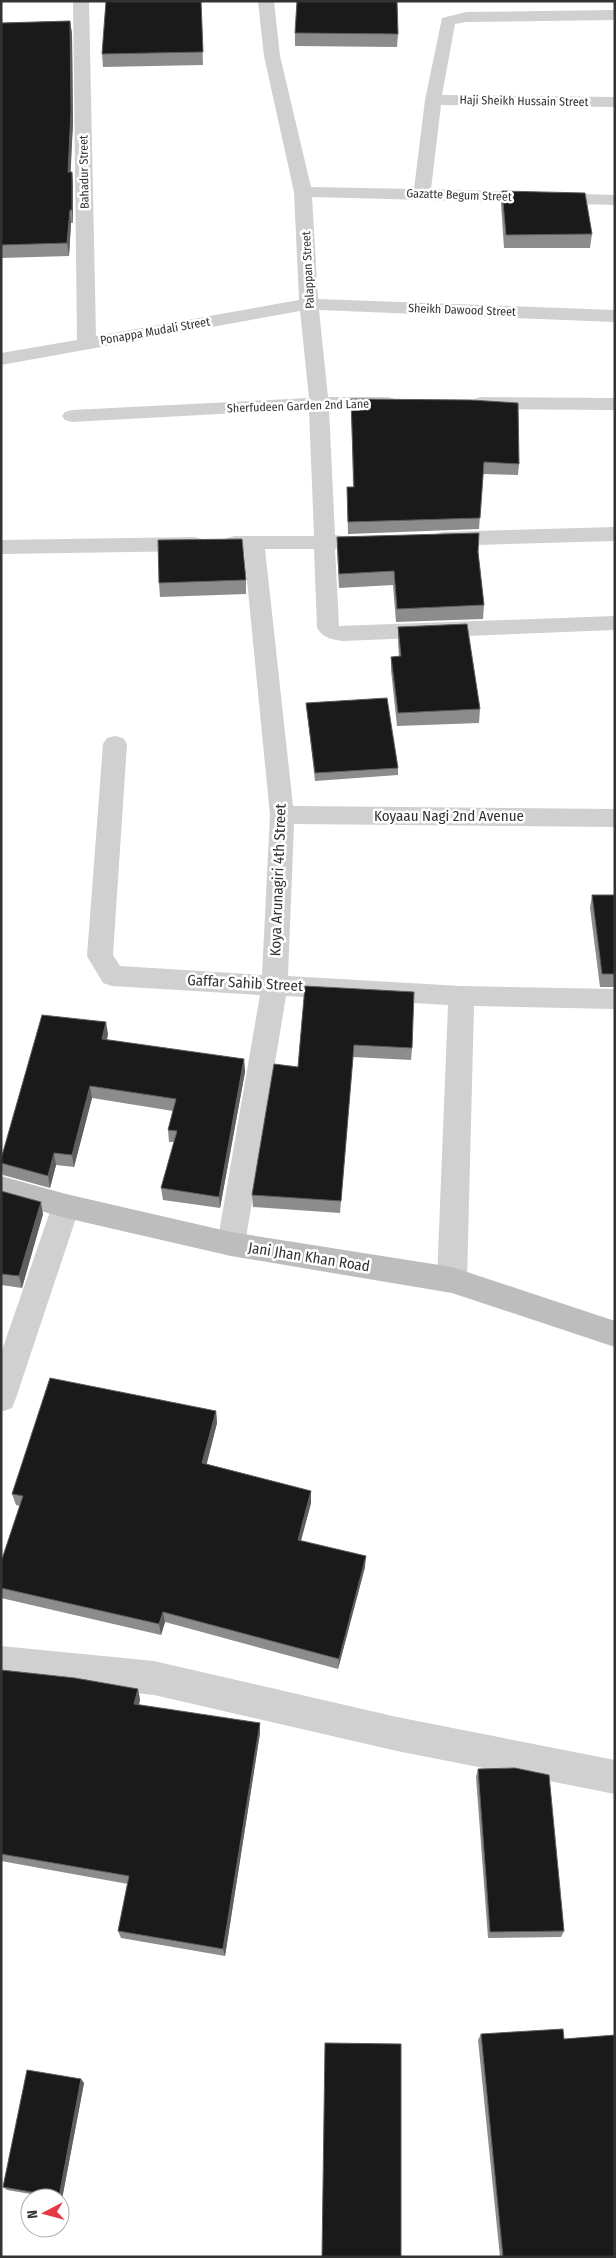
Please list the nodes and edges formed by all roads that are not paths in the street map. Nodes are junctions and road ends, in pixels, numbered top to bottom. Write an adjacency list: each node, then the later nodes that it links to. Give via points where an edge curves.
1 (81, 1): 11 (street, Bahadur Street)
2 (266, 1): 6 (street, Palappan Street, via 272,56)
3 (615, 15): 4 (street, via 451,19 446,24)
4 (433, 100): 5 (street, Haji Sheikh Hussain Street); 7 (street)
5 (615, 102)
6 (303, 192): 7 (street, Gazatte Begum Street); 9 (street, Palappan Street)
7 (422, 194): 8 (street, Gazatte Begum Street)
8 (615, 200)
9 (309, 304): 10 (street, Sheikh Dawood Street); 11 (street, Ponappa Mudali Street); 13 (street, Palappan Street)
10 (615, 316)
11 (87, 344): 12 (street, Ponappa Mudali Street)
12 (1, 359)
13 (319, 403): 14 (street, Sherfudeen Garden 2nd Lane); 17 (street, Sherfudeen Garden 2nd Lane); 22 (street, Palappan Street)
14 (408, 403)
15 (467, 403): 16 (street)
16 (615, 404)
17 (72, 416)
18 (615, 534): 19 (street)
19 (423, 539)
20 (364, 542): 22 (street)
21 (254, 543): 22 (street); 23 (street); 26 (street, Koya Arunagiri 4th Street)
22 (324, 543): 24 (street, Palappan Street, via 328,628 332,632)
23 (1, 547)
24 (615, 623)
25 (115, 744): 28 (street, Gaffar Sahib Street, via 100,956 112,976)
26 (282, 815): 27 (street, Koyaau Nagi 2nd Avenue); 28 (street, Koya Arunagiri 4th Street)
27 (615, 818)
28 (275, 984): 29 (street, Gaffar Sahib Street); 33 (street, Koya Arunagiri 4th Street)
29 (461, 996): 30 (street, Gaffar Sahib Street); 34 (street)
30 (615, 999)
31 (1, 1188): 32 (street, Jani Jhan Khan Road)
32 (66, 1206): 33 (street, Jani Jhan Khan Road); 36 (street)
33 (231, 1244): 34 (street, Jani Jhan Khan Road)
34 (452, 1280): 35 (street, Jani Jhan Khan Road)
35 (615, 1334)
36 (1, 1398)
37 (1, 1662): 38 (street, via 154,1678 397,1734)
38 (615, 1778)

